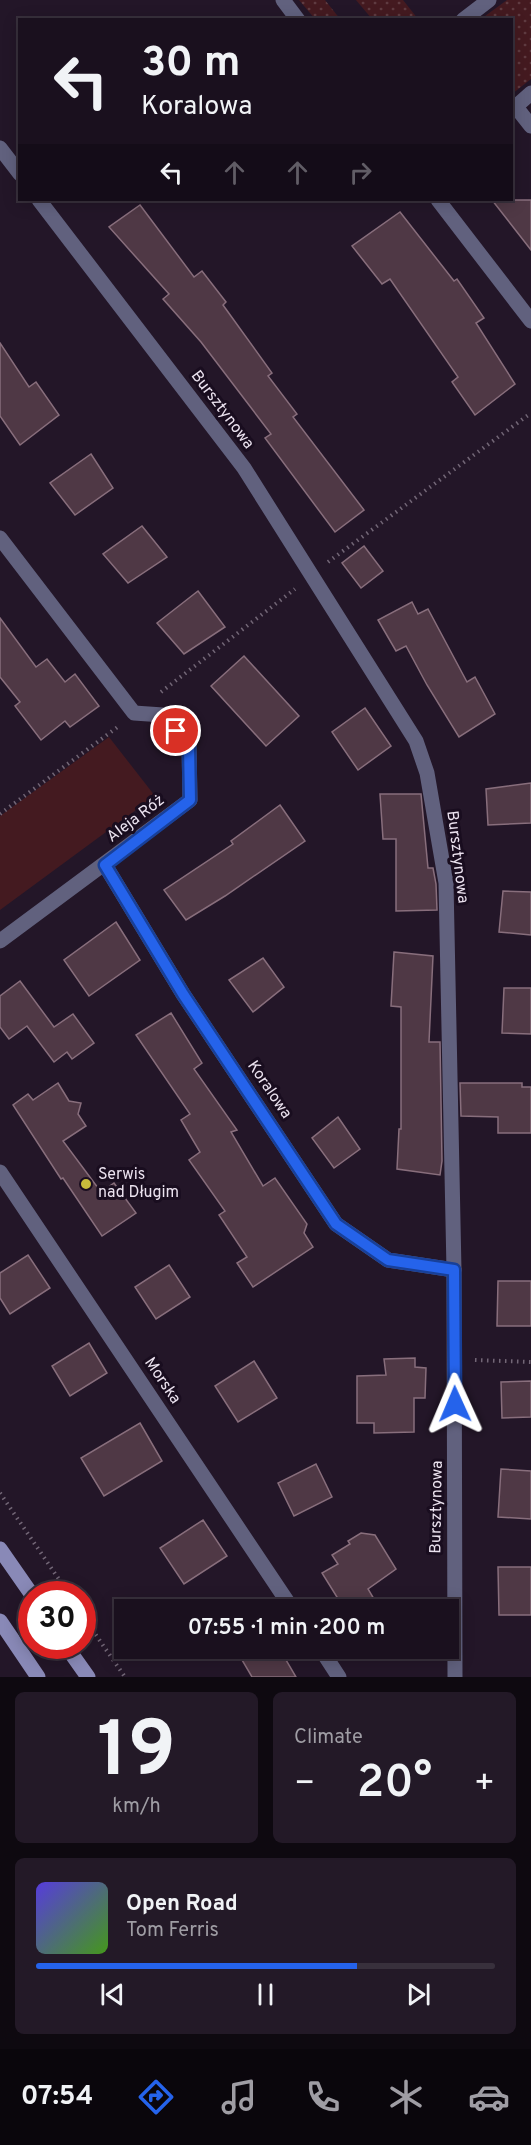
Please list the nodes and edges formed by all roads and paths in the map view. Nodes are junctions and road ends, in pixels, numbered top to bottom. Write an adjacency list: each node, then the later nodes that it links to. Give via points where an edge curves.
1 (283, 0): 3 (street)
2 (489, 0): 4 (street)
3 (296, 18)
4 (466, 18)
5 (531, 93): 6 (street)
6 (514, 108): 7 (street)
7 (531, 126)
8 (0, 148): 9 (street)
9 (18, 171)
10 (40, 201): 23 (street, Bursztynowa, via 244,468 416,741 427,773 446,883)
11 (439, 201): 12 (street)
12 (531, 321)
13 (531, 413): 15 (path)
14 (0, 538): 20 (street, Aleja Róż, via 134,713 163,715 189,746 190,800)
15 (319, 569)
16 (296, 588): 17 (path)
17 (158, 694)
18 (122, 723): 19 (path)
19 (0, 814)
20 (105, 865): 21 (street, Aleja Róż); 23 (street, Koralowa, via 183,994 336,1224 388,1260)
21 (0, 941)
22 (0, 1172): 30 (street, Morska)
23 (454, 1270): 39 (street, Bursztynowa)
24 (466, 1359): 25 (path)
25 (531, 1362)
26 (0, 1493): 29 (path)
27 (0, 1549): 28 (main road)
28 (22, 1581)
29 (60, 1581)
30 (286, 1599)
31 (0, 1621): 35 (main road)
32 (96, 1635): 37 (path)
33 (75, 1659): 36 (main road)
34 (327, 1659): 38 (street)
35 (38, 1677)
36 (88, 1677)
37 (125, 1677)
38 (339, 1677)
39 (455, 1677)

